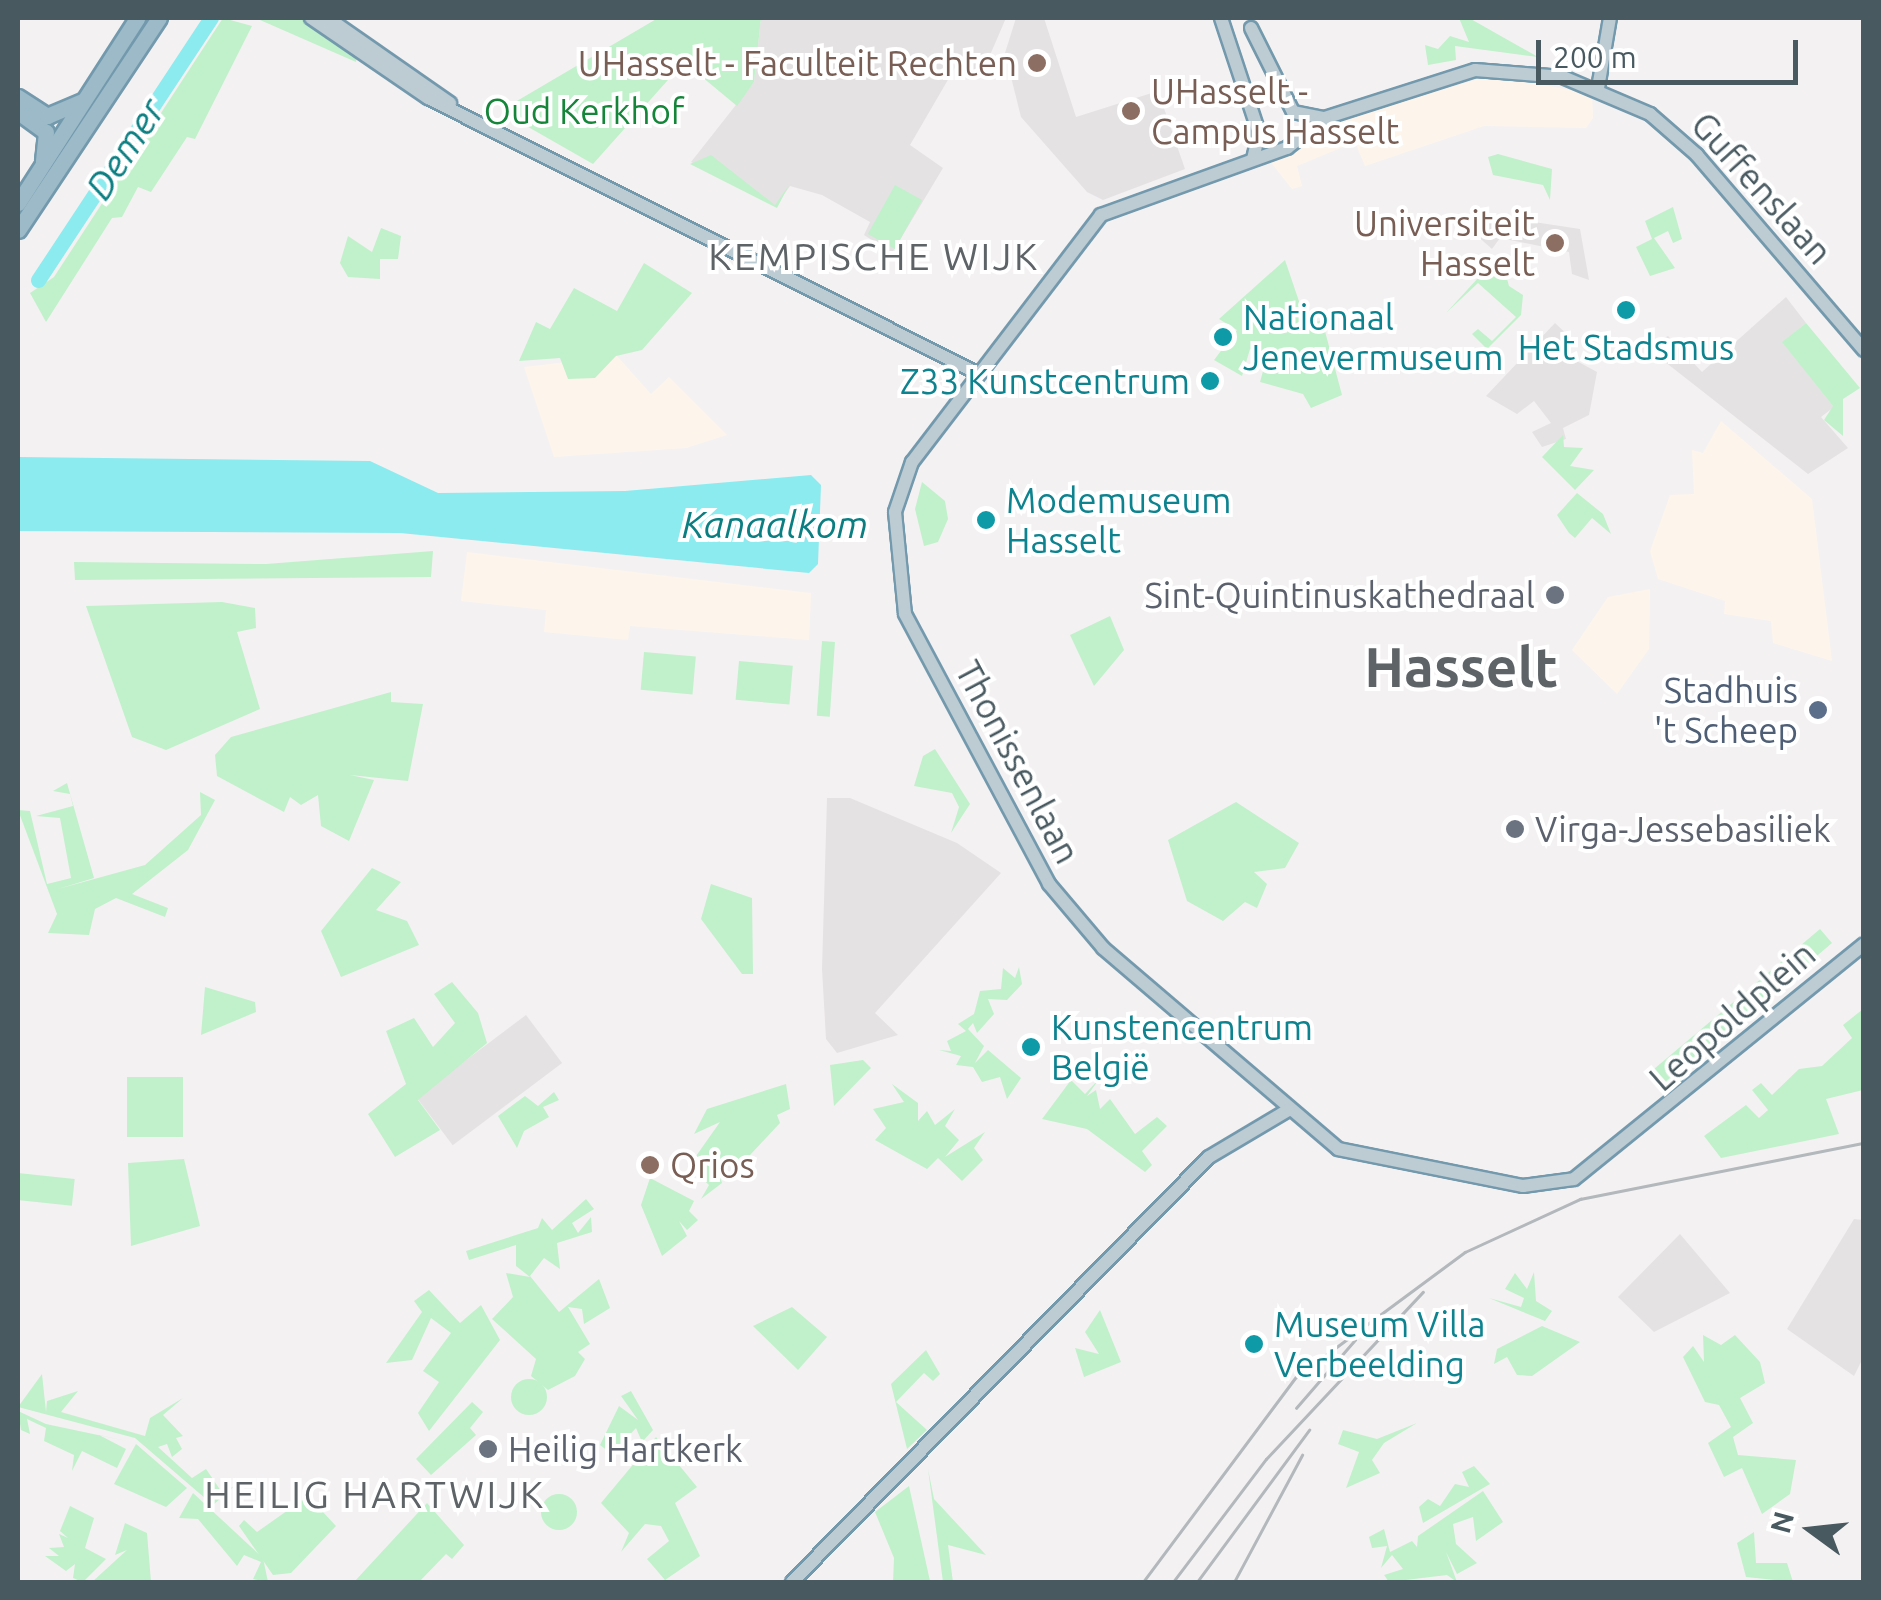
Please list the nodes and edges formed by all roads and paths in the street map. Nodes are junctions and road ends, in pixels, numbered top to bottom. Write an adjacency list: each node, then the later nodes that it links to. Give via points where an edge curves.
1 (137, 18): 9 (highway)
2 (159, 18): 17 (highway)
3 (312, 18): 11 (main road, via 400,83)
4 (328, 18): 11 (main road)
5 (1610, 18): 8 (main road)
6 (1222, 21): 14 (main road, via 1259,133)
7 (1251, 28): 13 (main road, via 1293,112)
8 (1598, 88): 13 (main road, Thonissenlaan, via 1497,68); 18 (main road, Guffenslaan, via 1684,141)
9 (89, 96): 10 (highway, via 47,116); 15 (highway)
10 (18, 98)
11 (455, 108): 19 (main road)
12 (18, 112): 15 (highway, via 46,132)
13 (1324, 118): 14 (main road, Thonissenlaan, via 1298,142)
14 (1253, 158): 19 (main road, Thonissenlaan, via 1101,215)
15 (40, 174): 16 (highway)
16 (18, 203)
17 (18, 230)
18 (1864, 350)
19 (979, 374): 22 (main road, Thonissenlaan, via 899,486 904,614 1063,904)
20 (1864, 944): 21 (main road, Leopoldplein)
21 (1857, 953): 23 (main road, Leopoldplein)
22 (1288, 1110): 23 (main road, Thonissenlaan, via 1350,1154 1523,1186 1574,1179); 24 (main road, via 1210,1157)
23 (1639, 1134)
24 (792, 1582)

